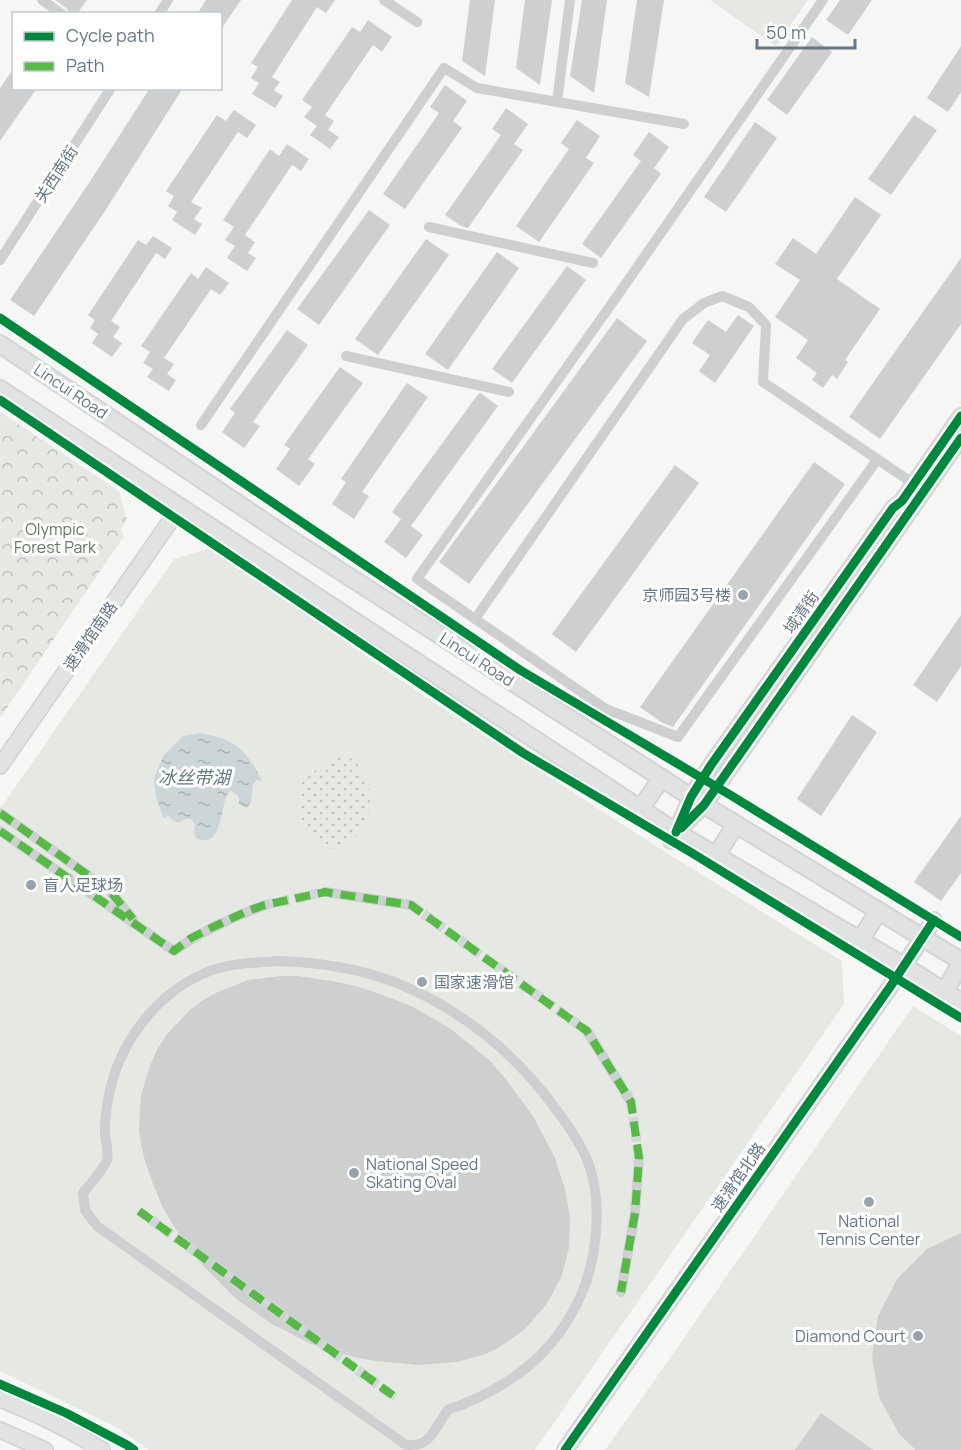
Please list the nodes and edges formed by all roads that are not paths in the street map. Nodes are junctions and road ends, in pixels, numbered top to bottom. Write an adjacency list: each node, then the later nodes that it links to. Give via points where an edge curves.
1 (42, 0): 5 (street)
2 (384, 0): 6 (street)
3 (570, 0): 8 (street)
4 (823, 0): 23 (street, via 417,579)
5 (59, 12)
6 (417, 22)
7 (110, 90): 11 (street, 关西南街)
8 (557, 102): 9 (street); 18 (street, via 477,88 444,68)
9 (684, 124)
10 (429, 227): 12 (street)
11 (0, 260)
12 (593, 263)
13 (0, 344): 25 (main road, Lincui Road, via 286,536)
14 (346, 356): 16 (street)
15 (0, 389): 22 (main road)
16 (509, 392)
17 (961, 416): 21 (street, 域清街)
18 (201, 425)
19 (961, 438): 26 (street, 域清街)
20 (877, 460): 21 (street); 23 (street, via 678,737 606,710); 23 (street, via 763,382 766,325 749,307 722,296 704,303 683,319)
21 (914, 484): 26 (street, 域清街, via 711,765)
22 (180, 507): 24 (street, 速滑馆南路); 27 (main road)
23 (475, 619)
24 (0, 766)
25 (662, 778): 26 (main road, Lincui Road); 27 (main road)
26 (698, 801): 29 (main road, Lincui Road); 31 (street, 域清街)
27 (640, 809): 31 (main road)
28 (0, 813): 38 (street, via 110,890)
29 (736, 824): 32 (main road); 36 (main road, Lincui Road)
30 (0, 831): 38 (street)
31 (674, 837): 32 (main road)
32 (716, 856): 40 (main road)
33 (325, 892): 35 (street)
34 (265, 905): 38 (street, via 191,938 174,951)
35 (411, 905)
36 (879, 910): 39 (main road, Lincui Road); 40 (main road)
37 (934, 920): 39 (street, 速滑馆北路)
38 (141, 928)
39 (923, 938): 41 (main road, Lincui Road); 42 (street, 速滑馆北路)
40 (860, 940): 42 (main road)
41 (961, 962): 43 (main road)
42 (904, 966): 43 (main road); 54 (street, 速滑馆北路)
43 (945, 991): 44 (main road)
44 (961, 1002)
45 (587, 1031): 46 (street)
46 (631, 1102)
47 (106, 1150): 47 (street, via 107,1160 83,1193 85,1210 97,1226 406,1445 420,1444 431,1436 448,1410 504,1385 531,1364 566,1324 589,1273 596,1227 593,1181 570,1127 545,1093 501,1047 444,1006 397,984 346,968 301,962 254,963 207,972 180,987 144,1020 118,1065 108,1098)
48 (639, 1158): 49 (street, via 635,1213)
49 (621, 1292)
50 (0, 1399): 53 (street, via 53,1422)
51 (0, 1430): 52 (street)
52 (45, 1450)
53 (102, 1450)
54 (566, 1450)

